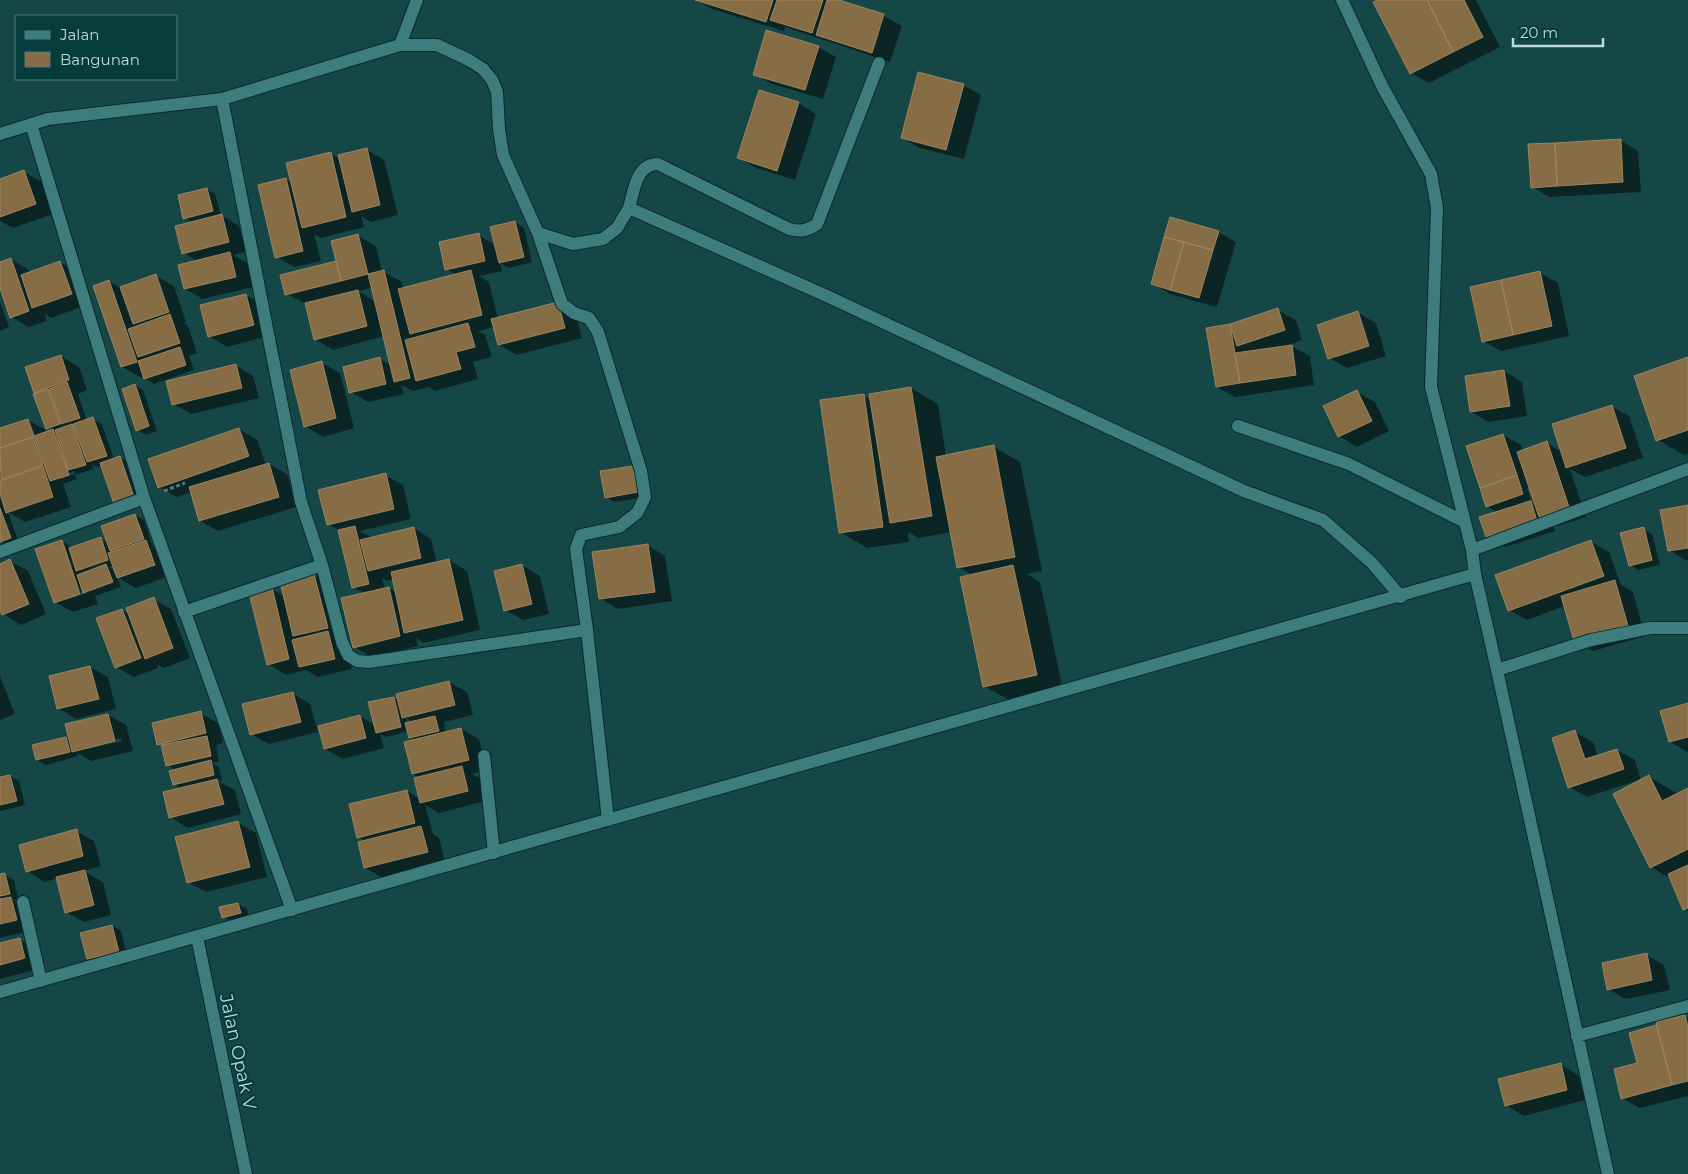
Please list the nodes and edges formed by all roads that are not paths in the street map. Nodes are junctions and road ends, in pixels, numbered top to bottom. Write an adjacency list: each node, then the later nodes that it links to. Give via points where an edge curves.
1 (417, 0): 3 (street)
2 (1342, 0): 13 (street, via 1382,86 1431,174 1437,208 1431,387)
3 (400, 45): 5 (street); 9 (street, via 437,45 483,68 492,80 497,92 503,155)
4 (879, 63): 8 (street, via 817,224 809,230 789,229 658,164 645,166 640,172)
5 (222, 98): 6 (street, via 48,119); 16 (street, via 301,502)
6 (31, 124): 7 (street); 12 (street)
7 (0, 134)
8 (629, 208): 9 (street, via 617,228 603,239 573,244); 18 (street, via 838,301 1244,490 1322,520 1372,563)
9 (538, 233): 21 (street, via 562,304 589,318 598,332 641,472 645,496 637,513 619,527 580,535 576,549)
10 (1238, 426): 13 (street, via 1350,464)
11 (1688, 469): 14 (street)
12 (144, 498): 15 (street); 19 (street)
13 (1463, 521): 14 (street)
14 (1472, 550): 17 (street)
15 (0, 552)
16 (322, 565): 19 (street); 21 (street, via 342,642 348,655 357,661 369,662)
17 (1475, 574): 18 (street); 22 (street)
18 (1401, 597): 24 (street)
19 (184, 612): 27 (street)
20 (1688, 628): 22 (street, via 1650,628 1591,640)
21 (586, 630): 24 (street)
22 (1497, 670): 32 (street)
23 (484, 756): 25 (street)
24 (608, 820): 25 (street)
25 (494, 852): 27 (street)
26 (23, 902): 29 (street)
27 (292, 910): 28 (street)
28 (196, 937): 29 (street); 33 (street, Jalan Opak V)
29 (41, 980): 30 (street)
30 (0, 992)
31 (1688, 1006): 32 (street)
32 (1577, 1036): 34 (street)
33 (246, 1174)
34 (1608, 1174)

